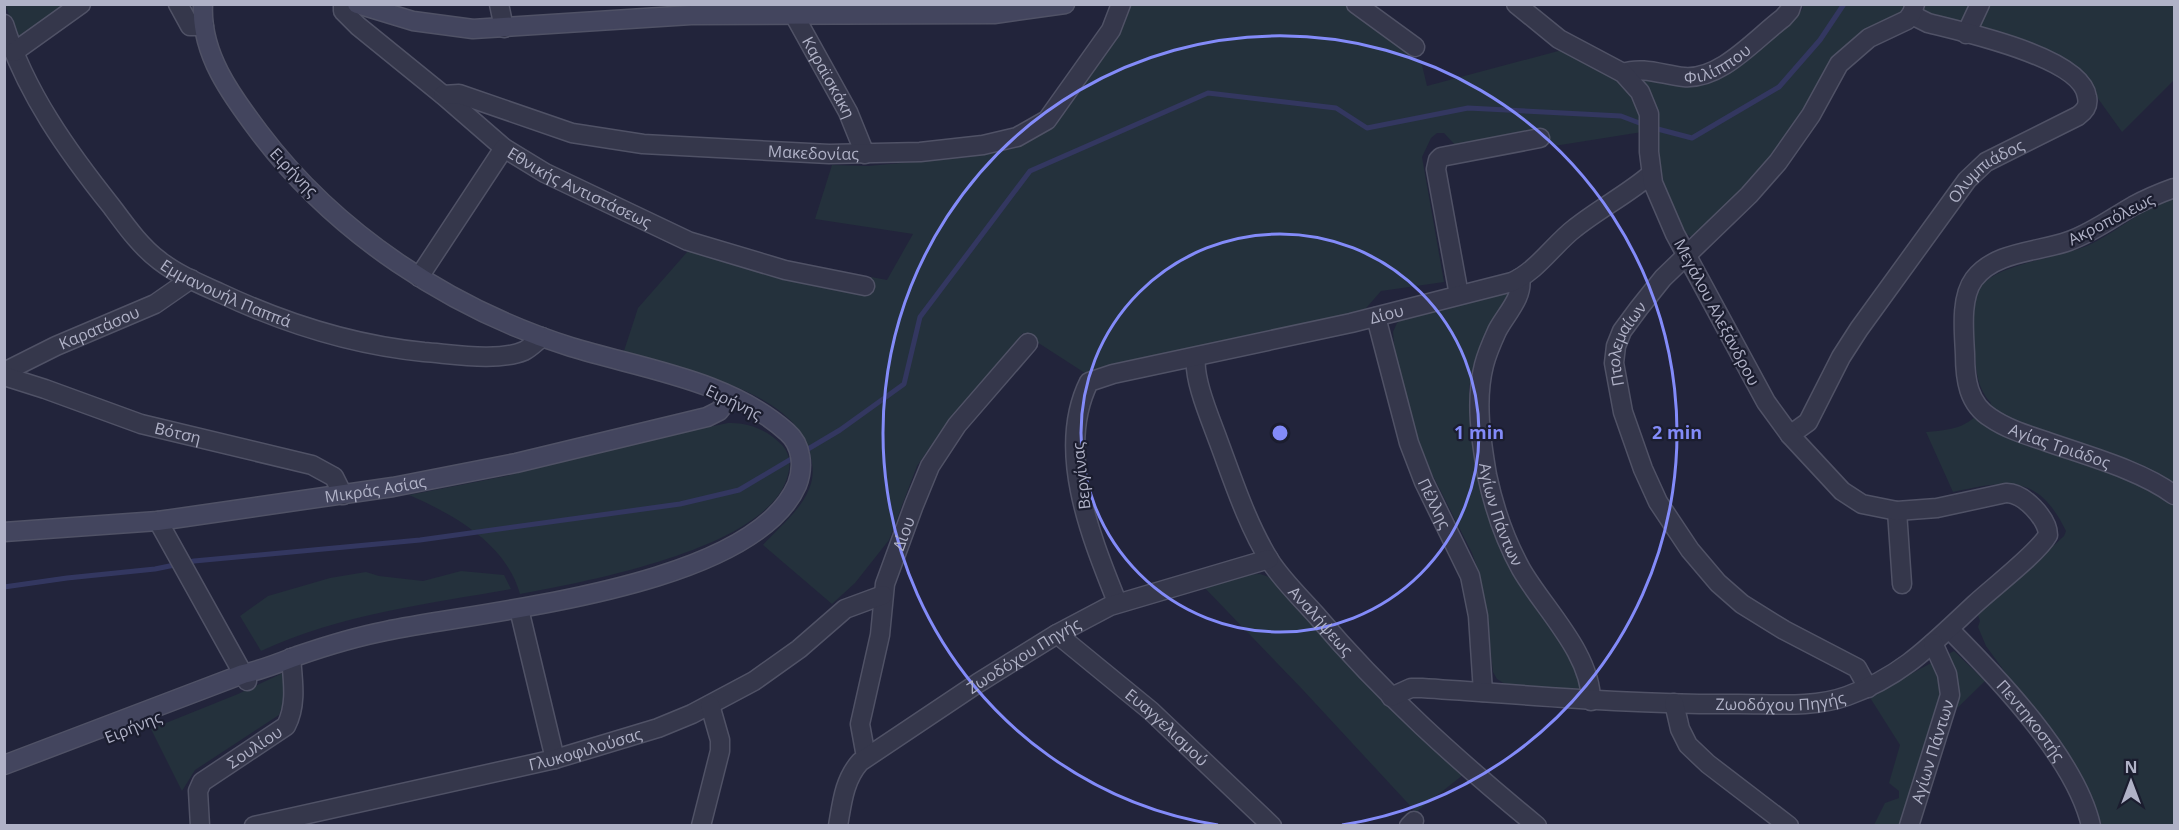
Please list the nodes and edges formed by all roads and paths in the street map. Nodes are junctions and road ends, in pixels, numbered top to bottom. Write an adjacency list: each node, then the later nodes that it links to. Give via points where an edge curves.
1 (81, 4): 22 (street)
2 (178, 4): 18 (street, via 190,26)
3 (203, 4): 18 (street, Ειρήνης)
4 (343, 4): 24 (street, Εθνικής Αντιστάσεως, via 349,18)
5 (357, 4): 19 (street, via 441,26)
6 (499, 4): 19 (street)
7 (1065, 4): 14 (street)
8 (1121, 4): 27 (street, Μακεδονίας, via 1107,36 1057,109 1041,125 1017,137 983,146)
9 (1356, 4): 21 (street)
10 (1516, 4): 23 (street, Μεγάλου Αλεξάνδρου, via 1559,39)
11 (1792, 4): 23 (street, Φιλίππου, via 1783,18 1730,61 1707,74 1682,76 1641,70)
12 (1980, 4): 20 (street)
13 (791, 9): 14 (street, via 951,15); 16 (street, via 691,15); 27 (street, Καραϊσκάκη, via 848,112)
14 (1011, 9)
15 (1914, 9): 20 (street, Ολυμπιάδος, via 1924,21); 30 (street, Πτολεμαίων, via 1904,21 1869,38 1843,60 1778,162)
16 (628, 11): 19 (street)
17 (4, 24): 22 (street, Εμμανουήλ Παππά)
18 (204, 26): 31 (street, Ειρήνης, via 208,46 224,81 285,166 357,232)
19 (504, 27)
20 (1966, 34): 44 (street, Ολυμπιάδος, via 2064,68 2085,87 2085,109 2075,118 1986,162 1973,173 1859,329 1808,422)
21 (1415, 47)
22 (14, 52): 33 (street, Εμμανουήλ Παππά, via 26,80 102,195 158,260)
23 (1623, 73): 28 (street, Μεγάλου Αλεξάνδρου, via 1637,87 1647,108)
24 (443, 95): 26 (street, Εθνικής Αντιστάσεως); 27 (street, Μακεδονίας, via 459,94 572,133 619,142)
25 (1540, 138): 35 (street, via 1438,160)
26 (504, 148): 31 (street); 34 (street, Εθνικής Αντιστάσεως, via 565,184 688,241 785,270)
27 (865, 154)
28 (1651, 174): 30 (street, Μεγάλου Αλεξάνδρου, via 1660,203); 32 (street, Δίου, via 1575,228)
29 (2175, 188): 41 (street, Ακροπόλεως, via 2078,238 2004,259 1983,270 1973,281 1966,301)
30 (1686, 256): 44 (street, Μεγάλου Αλεξάνδρου, via 1766,402); 61 (street, Πτολεμαίων, via 1663,278 1622,331 1615,353 1619,396 1647,478 1677,532 1728,593 1758,615 1857,668)
31 (419, 277): 37 (street, Ειρήνης, via 479,310)
32 (1520, 278): 35 (street, Δίου); 64 (street, Αγίων Πάντων, via 1518,297 1498,328 1483,368 1480,414 1486,465 1497,515 1512,550 1536,594 1579,657 1588,675)
33 (191, 279): 37 (street, Εμμανουήλ Παππά, via 295,325 394,348 496,356 521,352); 40 (street, Καρατάσου, via 155,304 56,346)
34 (865, 286)
35 (1459, 295): 36 (street, Δίου)
36 (1376, 317): 39 (street, Δίου); 62 (street, Πέλλης, via 1409,443 1470,576 1479,625)
37 (542, 337): 43 (street, Ειρήνης)
38 (1028, 343): 53 (street, Δίου, via 957,425 930,466 896,550)
39 (1196, 357): 42 (street, Δίου); 51 (street, Αναλήψεως, via 1196,372 1216,435 1248,518)
40 (4, 374): 46 (street, Βότση, via 158,428 312,465 337,479)
41 (1966, 377): 47 (street, Αγίας Τριάδος, via 1975,403 1995,421 2137,475)
42 (1089, 382): 54 (street, Βεργίνας, via 1079,411 1076,437 1080,493 1097,551)
43 (730, 396): 46 (street, Μικράς Ασίας, via 719,411 703,419 476,472); 55 (street, Ειρήνης, via 788,433 799,450 801,468 793,491 776,514 728,548 672,571 629,585)
44 (1790, 435): 48 (street, Μεγάλου Αλεξάνδρου, via 1848,496 1871,507)
45 (2007, 493): 48 (street, Μεγάλου Αλεξάνδρου, via 1937,508); 56 (street, Ζωοδόχου Πηγής, via 2019,494 2027,501 2045,524 2048,535)
46 (343, 495): 49 (street, Μικράς Ασίας)
47 (2175, 495)
48 (1896, 511): 52 (street)
49 (158, 521): 50 (street, Μικράς Ασίας); 60 (street)
50 (4, 532)
51 (1269, 559): 54 (street, Ζωοδόχου Πηγής); 63 (street, Αναλήψεως)
52 (1902, 584)
53 (884, 595): 66 (street, Γλυκοφιλούσας, via 845,609 785,660); 67 (street, Δίου, via 880,635 860,724)
54 (1118, 602): 57 (street, Ζωοδόχου Πηγής)
55 (519, 609): 59 (street, Ειρήνης, via 383,631); 68 (street)
56 (1949, 629): 58 (street, Ζωοδόχου Πηγής); 79 (street, Πεντηκοστής, via 2015,700 2052,748 2081,793)
57 (1057, 634): 67 (street, Ζωοδόχου Πηγής); 75 (street, Ευαγγελισμού, via 1151,711)
58 (1933, 644): 61 (street, Ζωοδόχου Πηγής, via 1902,669); 78 (street, Αγίων Πάντων, via 1947,674 1950,695)
59 (291, 658): 60 (street, Ειρήνης); 71 (street, Σουλίου, via 291,717 286,726 202,782 198,791)
60 (249, 676): 69 (street, Ειρήνης); 70 (street, Ειρήνης)
61 (1868, 688): 65 (street, Ζωοδόχου Πηγής, via 1822,702)
62 (1483, 692): 63 (street, Ζωοδόχου Πηγής, via 1415,688); 64 (street, Ζωοδόχου Πηγής)
63 (1391, 697): 76 (street, Αναλήψεως, via 1449,752)
64 (1591, 701): 65 (street, Ζωοδόχου Πηγής)
65 (1674, 703): 77 (street, via 1688,745)
66 (710, 705): 68 (street, Γλυκοφιλούσας, via 658,728); 73 (street, via 720,752)
67 (866, 757): 74 (street, Ζωοδόχου Πηγής, via 847,781)
68 (555, 759): 72 (street, Γλυκοφιλούσας)
69 (4, 765)
70 (4, 778)
71 (200, 825)
72 (254, 825)
73 (701, 825)
74 (838, 825)
75 (1272, 825)
76 (1537, 825)
77 (1789, 825)
78 (1909, 825)
79 (2091, 825)

